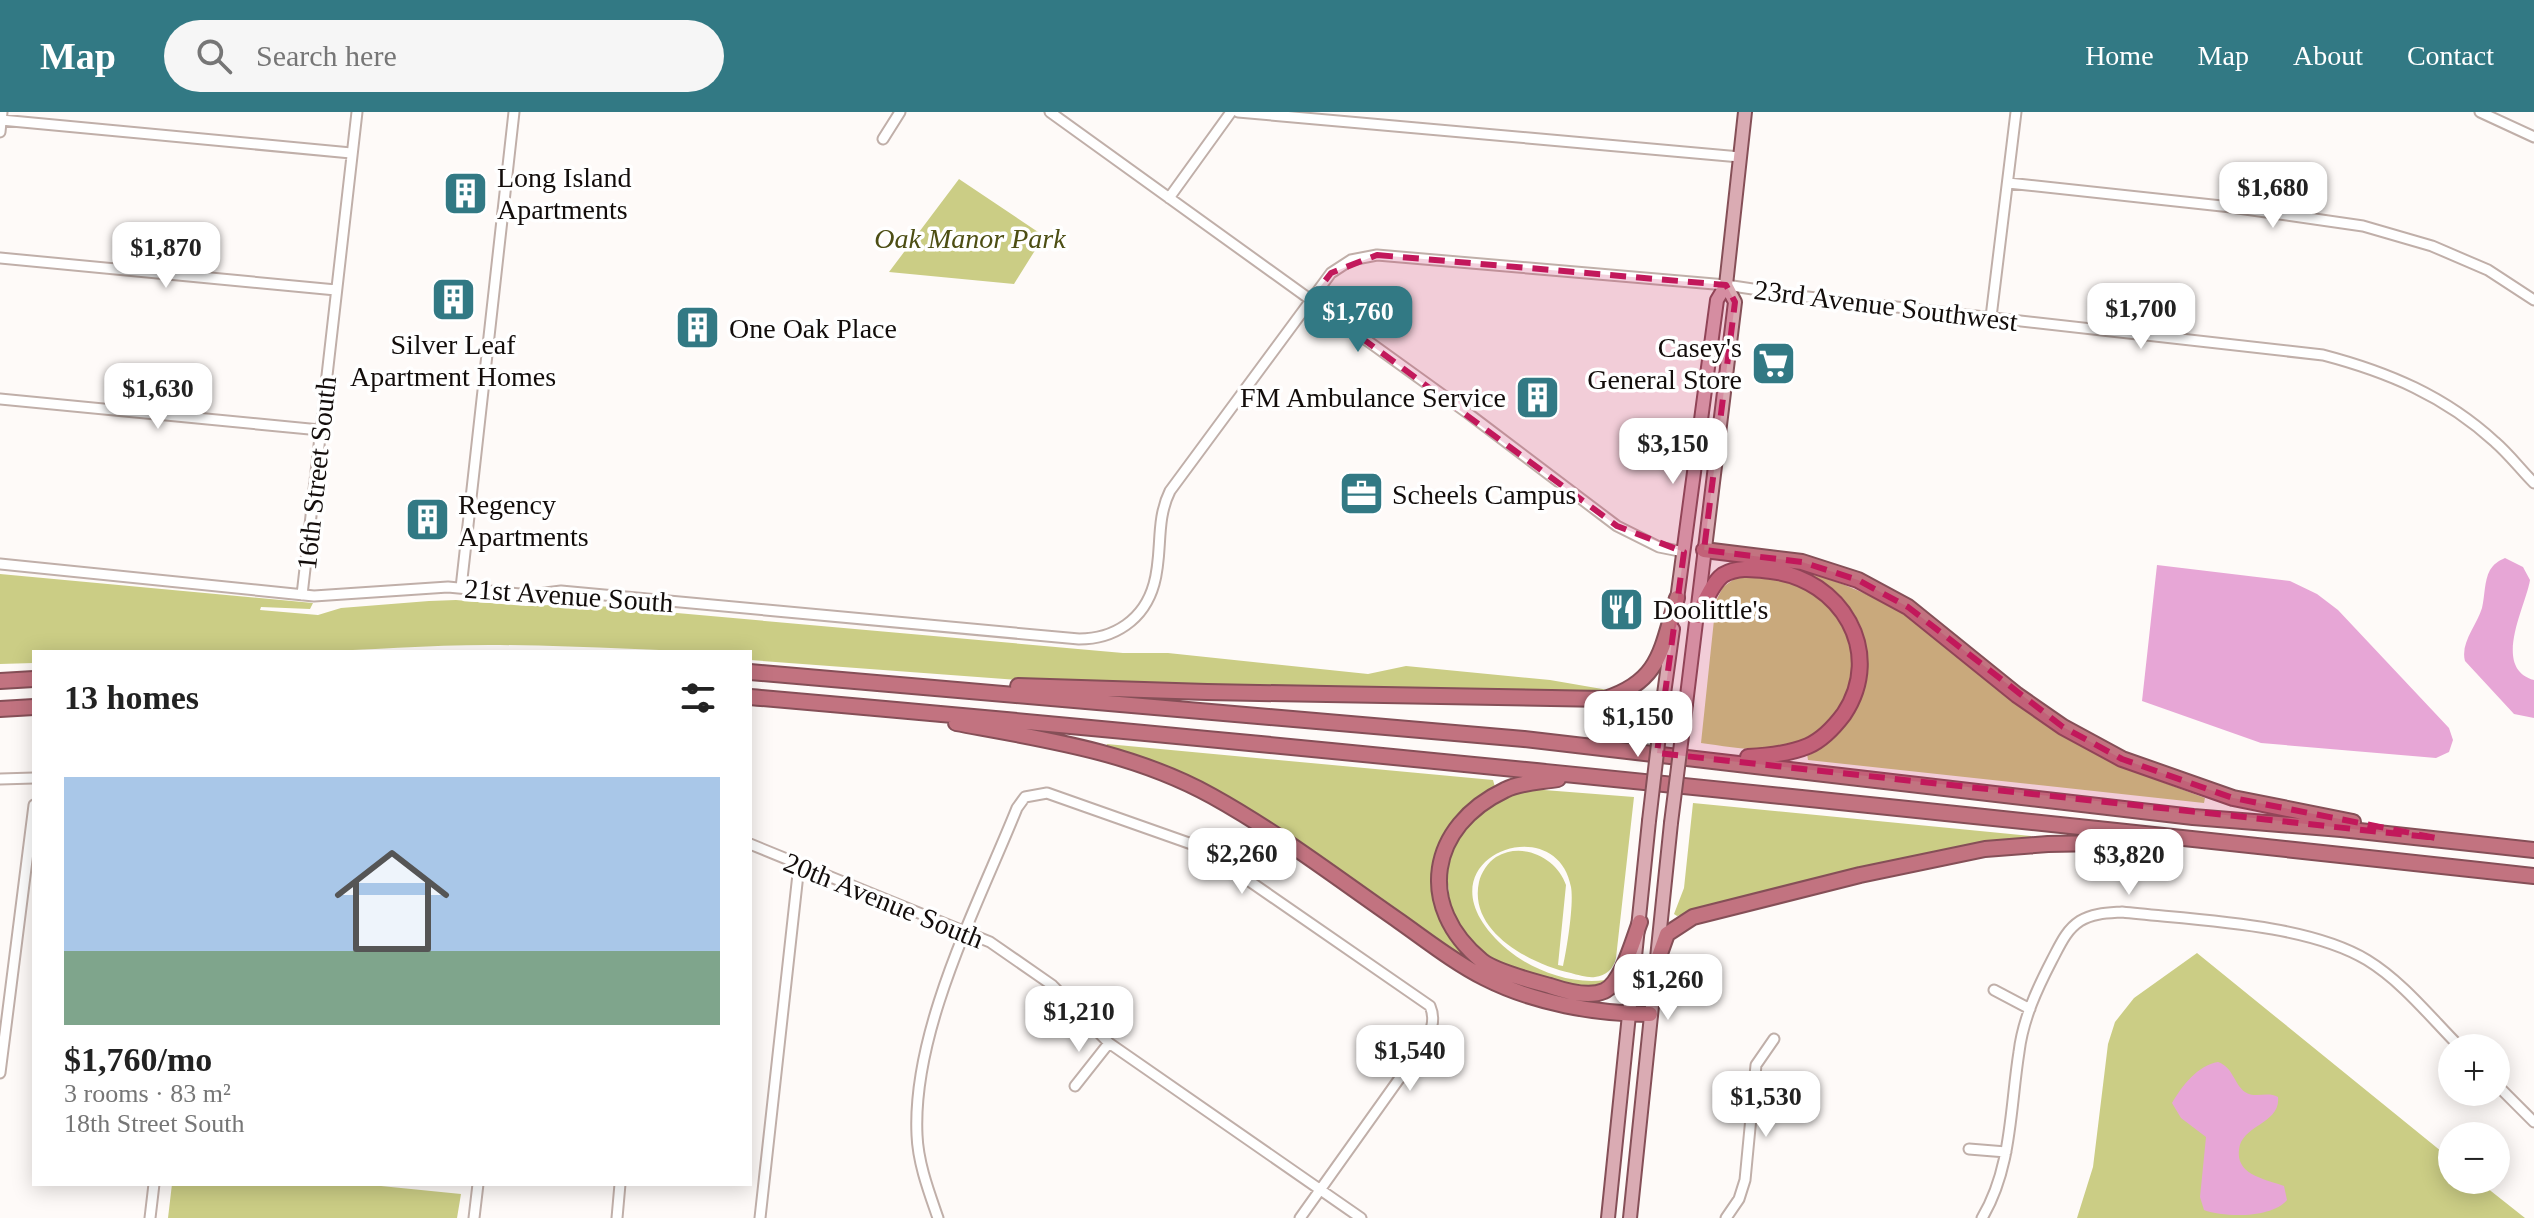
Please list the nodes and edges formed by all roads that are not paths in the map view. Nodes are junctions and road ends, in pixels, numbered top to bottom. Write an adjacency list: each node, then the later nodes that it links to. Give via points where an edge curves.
1 (357, 112): 14 (street, 16th Street South)
2 (514, 112): 30 (street)
3 (900, 112): 13 (street)
4 (1050, 112): 17 (street)
5 (1231, 112): 17 (street)
6 (1238, 112): 15 (street)
7 (1745, 112): 15 (main road)
8 (2016, 112): 16 (street)
9 (2480, 112): 12 (street)
10 (2, 116): 11 (street); 14 (street)
11 (0, 132)
12 (2534, 137)
13 (883, 139)
14 (351, 153): 20 (street, 16th Street South)
15 (1740, 157): 19 (main road)
16 (2008, 183): 22 (street, via 2363,226 2432,246 2488,270); 23 (street)
17 (1169, 198): 21 (street)
18 (0, 258): 20 (street)
19 (1726, 285): 21 (street, 23rd Avenue Southwest, via 1377,255 1351,260 1331,273); 23 (street, 23rd Avenue Southwest); 27 (main road, via 1735,302); 28 (main road, via 1717,300)
20 (336, 290): 25 (street, 16th Street South)
21 (1310, 300): 28 (street, via 1617,526 1649,544); 34 (street, 23rd Avenue Southwest, via 1170,491 1160,519 1155,582)
22 (2534, 300)
23 (1991, 317): 26 (street, 23rd Avenue Southwest, via 2308,353 2369,367 2457,411)
24 (0, 399): 25 (street)
25 (320, 430): 31 (street, 16th Street South)
26 (2534, 483)
27 (1704, 550): 28 (main road); 33 (main road); 48 (highway, via 1802,562 1858,580 1908,607 2063,727 2122,759 2233,798)
28 (1684, 552): 32 (main road)
29 (0, 564): 31 (street, 21st Avenue South)
30 (461, 588): 31 (street, 21st Avenue South); 34 (street, 21st Avenue South, via 530,595 561,591 1079,639 1105,637)
31 (302, 595)
32 (1677, 598): 38 (highway, via 1652,670 1624,693 1605,699); 54 (main road, bridge)
33 (1697, 616): 43 (highway, via 1720,577 1736,569 1785,573 1823,590 1851,624 1858,646 1860,673 1853,700 1836,726 1810,745 1782,754); 56 (main road, bridge)
34 (1133, 620)
35 (752, 672): 38 (highway)
36 (32, 679): 37 (highway)
37 (0, 681)
38 (905, 684): 43 (highway)
39 (752, 697): 41 (highway)
40 (32, 707): 42 (highway)
41 (865, 707): 44 (highway); 59 (highway, via 1087,747 1169,776 1266,828 1484,978 1546,1000)
42 (0, 709)
43 (1709, 759): 48 (highway, via 2193,817)
44 (1575, 776): 49 (highway); 54 (highway, via 1508,788 1475,806 1452,831 1442,855 1438,882 1446,912 1458,937 1484,963 1590,994 1613,984)
45 (32, 778): 46 (street)
46 (0, 779)
47 (32, 821): 64 (street)
48 (2436, 838): 51 (highway)
49 (2207, 840): 53 (highway); 56 (highway, via 1985,849 1860,875 1693,917 1667,934)
50 (752, 845): 52 (street, 20th Avenue South)
51 (2534, 850)
52 (799, 865): 55 (street, 20th Avenue South); 77 (street)
53 (2534, 876)
54 (1640, 922): 59 (main road)
55 (966, 933): 63 (street, 20th Avenue South, via 990,942 1052,985); 73 (street, via 1017,808 1025,797 1047,793 1200,847 1430,1006 1430,1034); 78 (street, via 938,1007 918,1089 916,1137)
56 (1657, 962): 60 (main road)
57 (1994, 990): 58 (street)
58 (2030, 1009): 61 (street, via 2066,933 2081,920 2122,912 2305,935 2333,945 2388,975); 69 (street)
59 (1629, 1014): 60 (highway); 81 (main road)
60 (1650, 1014): 82 (main road)
61 (2447, 1034)
62 (1774, 1039): 83 (street, via 1756,1065 1745,1180)
63 (1109, 1043): 65 (street); 73 (street, 20th Avenue South)
64 (0, 1073)
65 (1075, 1086)
66 (2510, 1098): 67 (street)
67 (2534, 1122)
68 (1969, 1149): 69 (street)
69 (2006, 1152): 84 (street, via 1995,1196)
70 (154, 1186): 74 (street)
71 (478, 1186): 75 (street)
72 (620, 1186): 76 (street)
73 (1321, 1190): 79 (street); 80 (street, 20th Avenue South)
74 (150, 1218)
75 (474, 1218)
76 (617, 1218)
77 (760, 1218)
78 (938, 1218)
79 (1300, 1218)
80 (1361, 1218)
81 (1608, 1218)
82 (1630, 1218)
83 (1726, 1218)
84 (1982, 1218)

